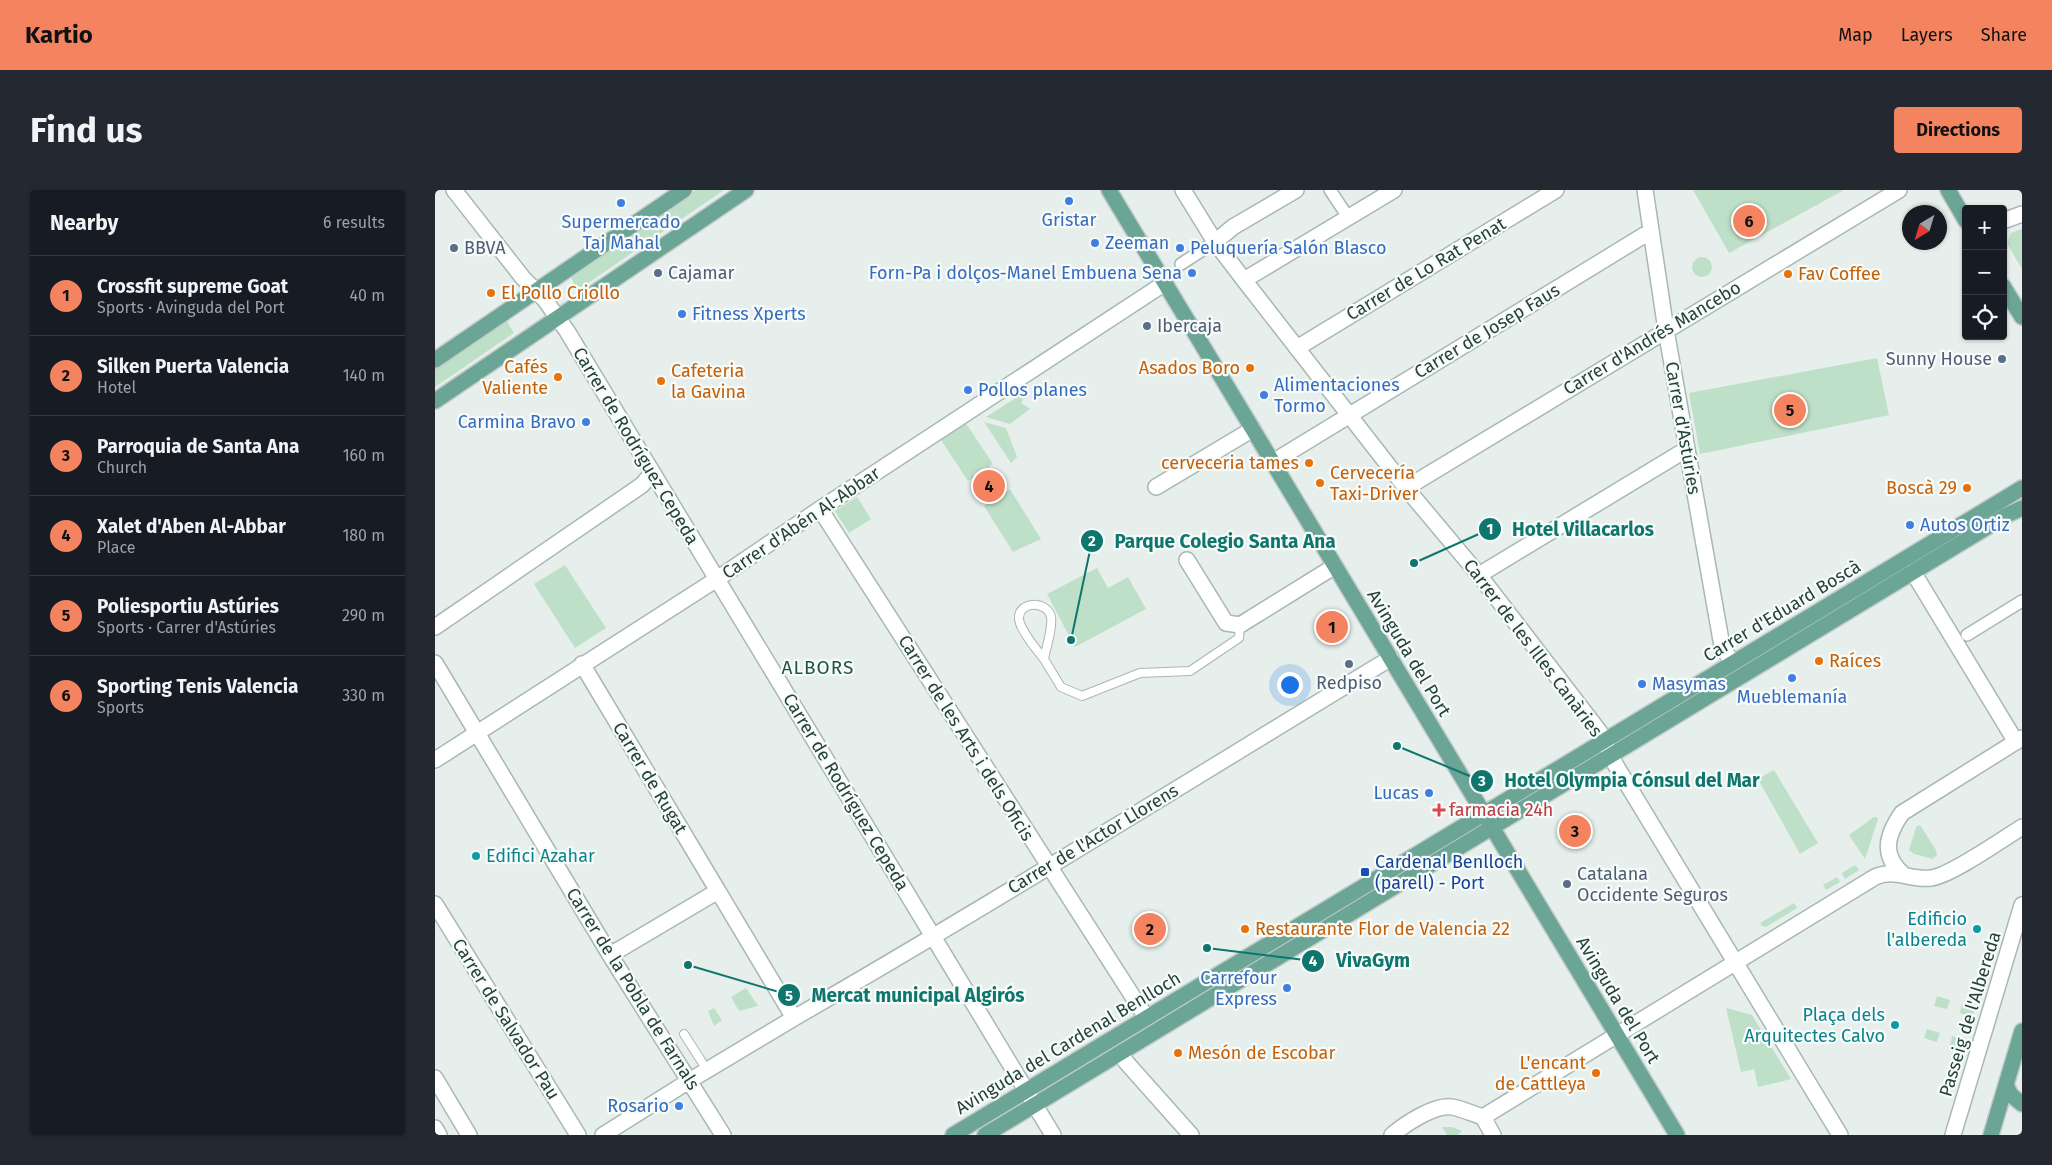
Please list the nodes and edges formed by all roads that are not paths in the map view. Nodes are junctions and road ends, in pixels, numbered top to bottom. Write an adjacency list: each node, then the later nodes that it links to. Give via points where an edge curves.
1 (454, 190): 22 (street, Carrer de Rodríguez Cepeda, via 523,278)
2 (684, 190): 22 (main road)
3 (746, 190): 24 (main road)
4 (1109, 190): 21 (main road, Avinguda del Port)
5 (1183, 190): 18 (street, Carrer de les Illes Canàries)
6 (1296, 190): 18 (street, via 1233,227)
7 (1330, 190): 15 (street)
8 (1394, 190): 15 (street)
9 (1556, 190): 27 (street, Carrer de Lo Rat Penat)
10 (1645, 190): 17 (street, Carrer d'Astúries)
11 (1899, 190): 26 (street, Carrer d'Andrés Mancebo)
12 (1948, 190): 13 (main road)
13 (1962, 214)
14 (2022, 214): 16 (street)
15 (1349, 218): 20 (street)
16 (2007, 220)
17 (1651, 231): 26 (street, Carrer d'Astúries); 30 (street, Carrer de Josep Faus)
18 (1215, 242): 19 (street); 20 (street, Carrer de les Illes Canàries)
19 (1181, 264)
20 (1244, 280): 27 (street, Carrer de les Illes Canàries)
21 (1165, 283): 31 (main road, Avinguda del Port); 39 (street, Carrer d'Abén Al-Abbar)
22 (537, 291): 24 (street, Carrer de Rodríguez Cepeda); 28 (main road)
23 (2007, 293): 25 (main road)
24 (557, 317): 29 (main road); 34 (street, Carrer de Rodríguez Cepeda)
25 (2022, 317)
26 (1665, 330): 32 (street, Carrer d'Astúries); 36 (street, Carrer d'Andrés Mancebo)
27 (1297, 348): 30 (street, Carrer de les Illes Canàries)
28 (435, 360)
29 (435, 402)
30 (1350, 414): 33 (street, Carrer de Josep Faus); 36 (street, Carrer de les Illes Canàries)
31 (1253, 429): 33 (main road, Avinguda del Port); 35 (street)
32 (1687, 449): 43 (street); 52 (street, Carrer d'Astúries, via 1721,646)
33 (1273, 462): 41 (main road, Avinguda del Port)
34 (652, 473): 44 (street, Carrer de Rodríguez Cepeda); 47 (street, via 642,485)
35 (1156, 487)
36 (1406, 488): 43 (street, Carrer de les Illes Canàries)
37 (2022, 488): 52 (main road, Carrer d'Eduard Boscà)
38 (2022, 508): 42 (main road, Carrer d'Eduard Boscà)
39 (820, 509): 44 (street, Carrer d'Abén Al-Abbar); 62 (street, Carrer de les Arts i dels Oficis)
40 (1187, 560): 46 (street, via 1226,623)
41 (1335, 566): 46 (street); 49 (main road, Avinguda del Port)
42 (1913, 572): 55 (street); 57 (main road, Carrer d'Eduard Boscà)
43 (1479, 575): 56 (street, Carrer de les Illes Canàries)
44 (717, 579): 53 (street, Carrer d'Abén Al-Abbar); 67 (street, Carrer de Rodríguez Cepeda)
45 (2022, 601): 48 (street)
46 (1240, 625): 50 (lane, via 1239,638 1190,671 1140,673 1082,696 1061,688)
47 (435, 627)
48 (1967, 635)
49 (1391, 658): 59 (main road, Avinguda del Port); 62 (street, Carrer de l'Actor Llorens)
50 (1043, 659): 50 (lane, via 1019,620 1020,613 1028,605 1048,610 1051,618)
51 (435, 663): 54 (street, Carrer de la Pobla de Farnals)
52 (1732, 663): 56 (main road, Carrer d'Eduard Boscà)
53 (582, 664): 54 (street, Carrer d'Abén Al-Abbar); 64 (street, Carrer de Rugat)
54 (477, 733): 58 (street, Carrer d'Abén Al-Abbar); 68 (street, Carrer de la Pobla de Farnals)
55 (2019, 740): 63 (street, via 1901,813 1892,829 1887,851 1891,862)
56 (1604, 741): 57 (street, Carrer de les Illes Canàries); 59 (main road, Carrer d'Eduard Boscà)
57 (1611, 756): 60 (main road, Carrer d'Eduard Boscà); 69 (street, Carrer de les Illes Canàries)
58 (435, 760)
59 (1485, 814): 60 (main road, Avinguda del Port); 70 (main road, Avinguda del Cardenal Benlloch)
60 (1493, 828): 74 (main road, Avinguda del Port); 75 (main road, Avinguda del Cardenal Benlloch)
61 (2022, 828): 63 (street, via 1942,875 1923,879)
62 (1047, 866): 67 (street, Carrer de l'Actor Llorens); 70 (street, Carrer de les Arts i dels Oficis)
63 (1904, 875): 69 (street, via 1881,874 1875,877)
64 (718, 891): 68 (street); 71 (street, Carrer de Rugat)
65 (435, 904): 87 (street, Carrer de Salvador Pau)
66 (2022, 904): 98 (street, Passeig de l'Albereda)
67 (934, 937): 71 (street, Carrer de l'Actor Llorens); 80 (street, Carrer de Rodríguez Cepeda)
68 (610, 955): 78 (street, Carrer de la Pobla de Farnals)
69 (1737, 962): 74 (street); 97 (street, Carrer de les Illes Canàries)
70 (1146, 1017): 80 (main road, Avinguda del Cardenal Benlloch)
71 (794, 1018): 76 (street, Carrer de l'Actor Llorens)
72 (2022, 1031): 79 (main road)
73 (685, 1034): 76 (lane)
74 (1617, 1035): 83 (street); 96 (main road, Avinguda del Port)
75 (1121, 1053): 82 (main road, Avinguda del Cardenal Benlloch); 93 (street)
76 (707, 1070): 78 (street, Carrer de l'Actor Llorens)
77 (435, 1078): 86 (street)
78 (689, 1081): 88 (street, Carrer de l'Actor Llorens); 89 (street, Carrer de la Pobla de Farnals)
79 (2006, 1085): 81 (main road, via 2011,1096); 99 (main road)
80 (1027, 1091): 82 (street, Carrer de Rodríguez Cepeda); 90 (main road, Avinguda del Cardenal Benlloch)
81 (2022, 1104)
82 (1035, 1105): 91 (main road, Avinguda del Cardenal Benlloch); 92 (street, Carrer de Rodríguez Cepeda)
83 (1483, 1117): 94 (street, via 1459,1108 1440,1107); 95 (street)
84 (435, 1128): 85 (street)
85 (439, 1135)
86 (469, 1135)
87 (578, 1135)
88 (603, 1135)
89 (723, 1135)
90 (953, 1135)
91 (985, 1135)
92 (1053, 1135)
93 (1191, 1135)
94 (1392, 1135)
95 (1493, 1135)
96 (1677, 1135)
97 (1840, 1135)
98 (1953, 1135)
99 (1991, 1135)

